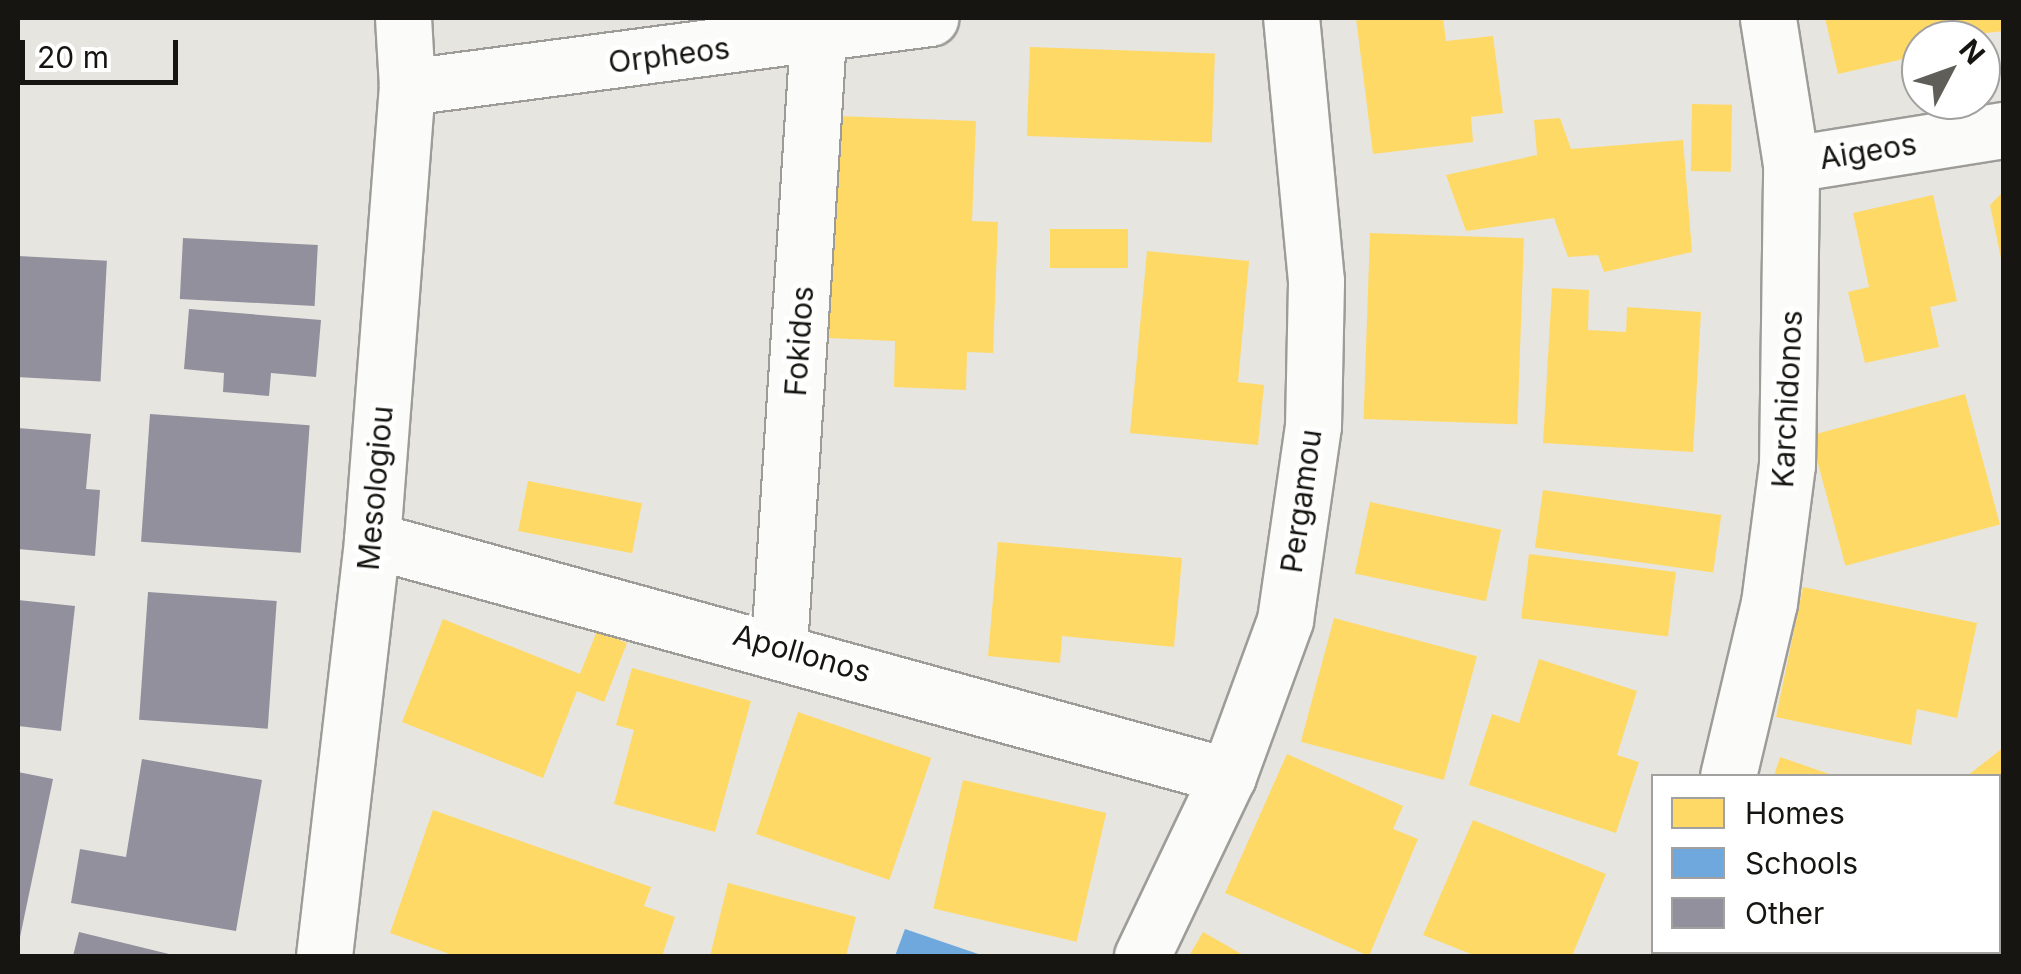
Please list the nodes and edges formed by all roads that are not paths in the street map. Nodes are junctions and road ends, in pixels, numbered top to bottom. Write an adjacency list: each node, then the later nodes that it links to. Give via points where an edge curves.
1 (403, 18): 6 (street, Mesologiou)
2 (930, 18): 5 (street, Orpheos)
3 (1291, 18): 12 (street, Pergamou, via 1316,281 1313,426 1285,620)
4 (1768, 18): 8 (street, Karchidonos)
5 (818, 37): 6 (street, Orpheos); 10 (street, Fokidos)
6 (406, 87): 9 (street, Mesologiou)
7 (2004, 130): 8 (street, Aigeos)
8 (1791, 164): 11 (street, Karchidonos, via 1788,465 1769,603)
9 (372, 540): 10 (street, Apollonos); 13 (street, Mesologiou)
10 (780, 646): 12 (street, Apollonos)
11 (1728, 774)
12 (1228, 776): 14 (street, Pergamou)
13 (324, 956)
14 (1142, 956)

